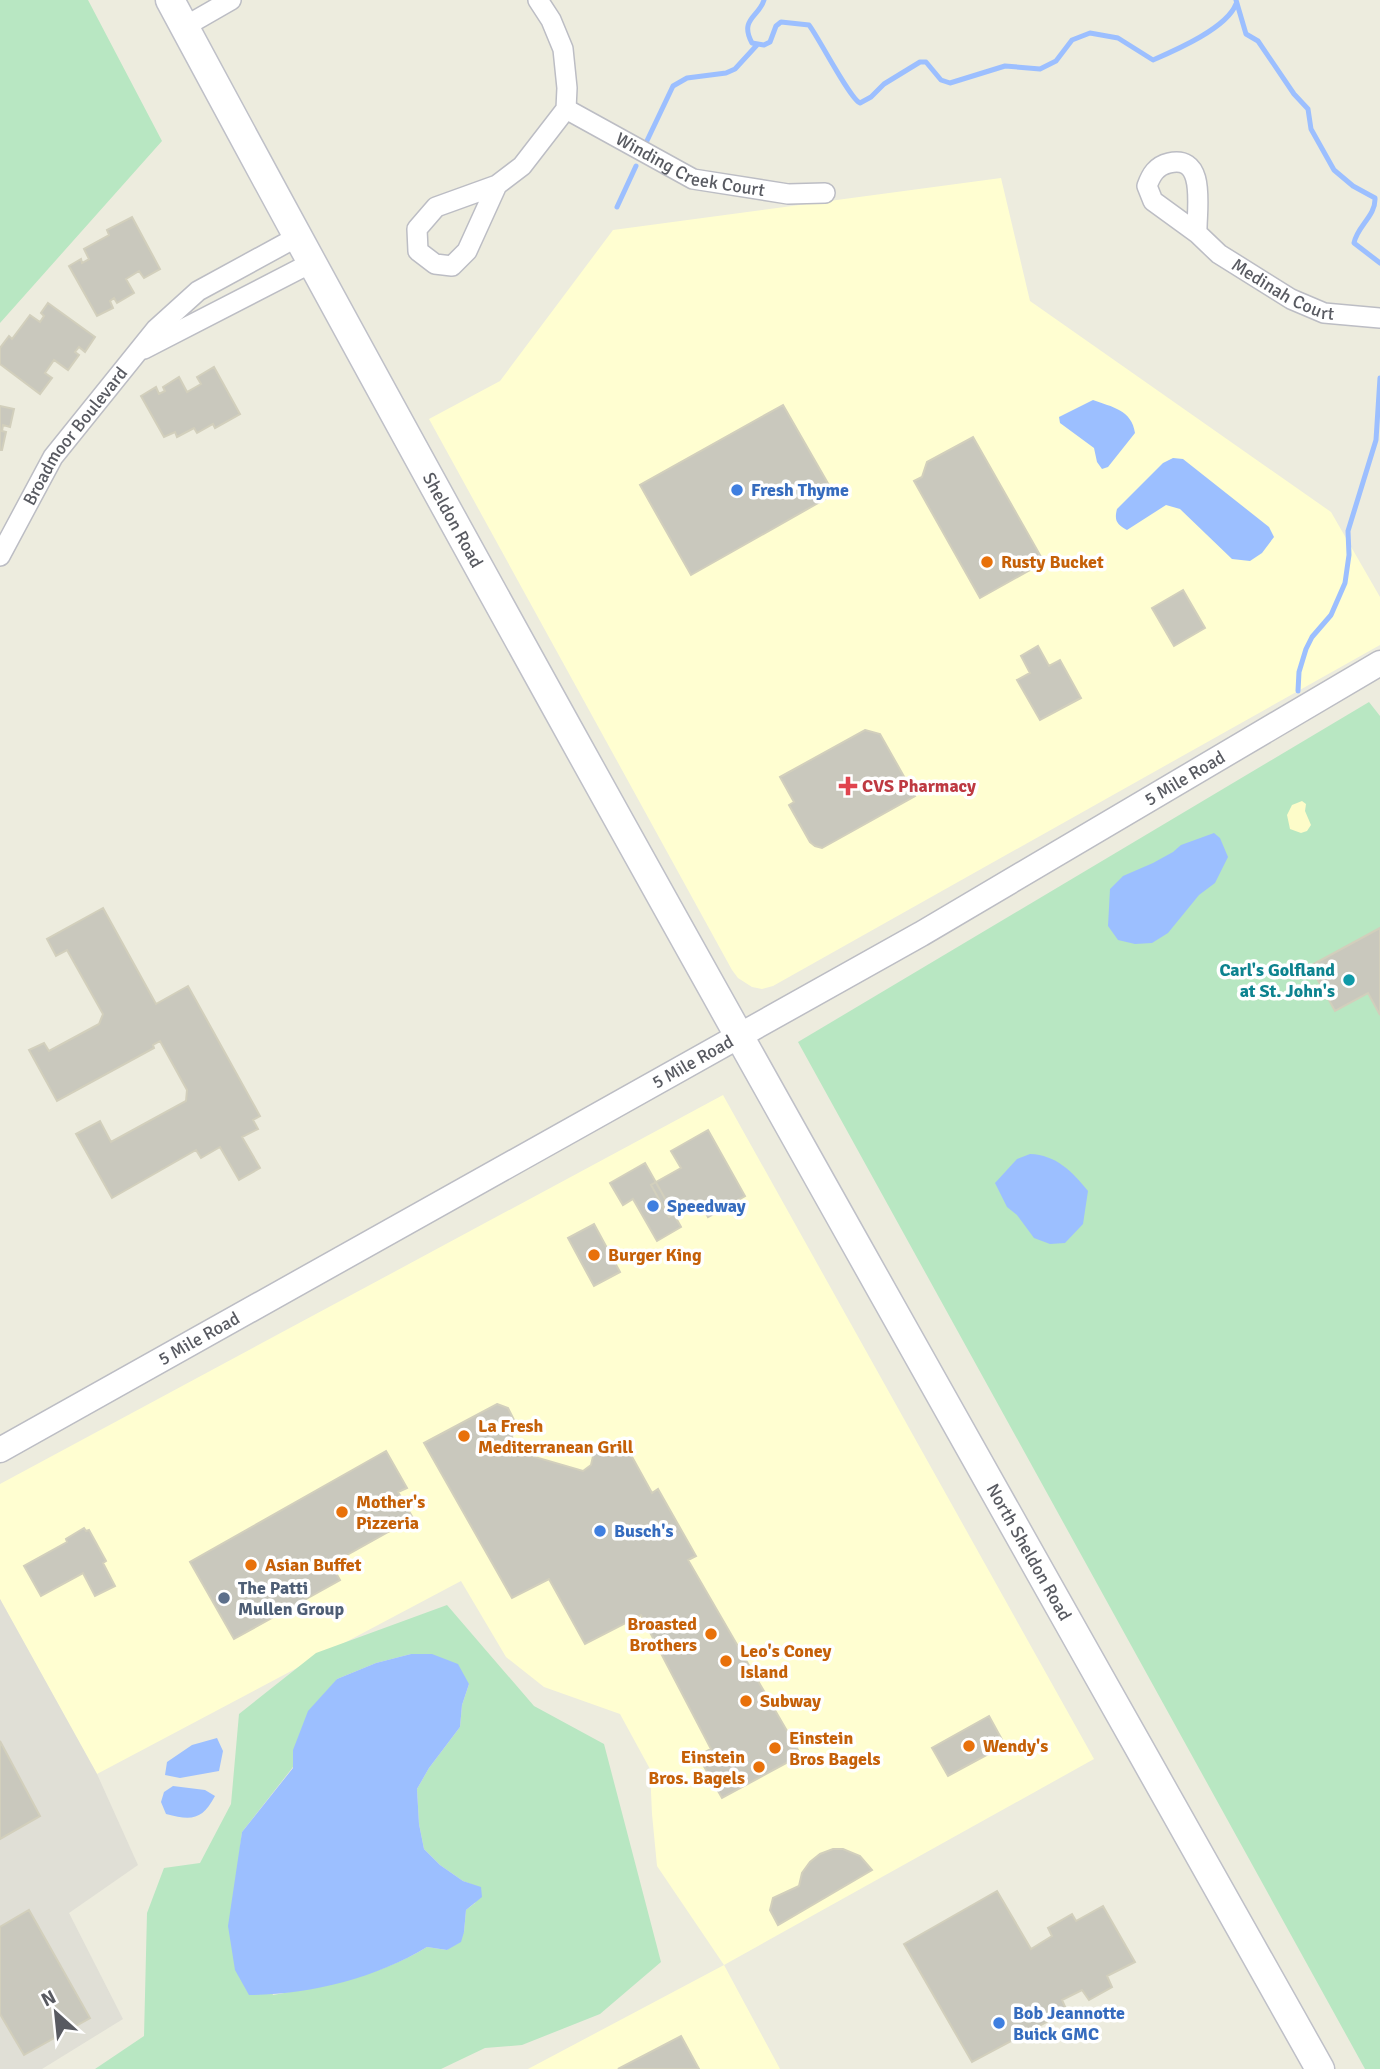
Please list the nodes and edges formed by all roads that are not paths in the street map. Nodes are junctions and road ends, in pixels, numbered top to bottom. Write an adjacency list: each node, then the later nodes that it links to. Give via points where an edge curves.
1 (170, 0): 4 (main road, Sheldon Road)
2 (231, 0): 4 (street)
3 (538, 0): 5 (street, via 563,49)
4 (184, 27): 9 (main road, Sheldon Road)
5 (566, 109): 6 (street, via 522,166); 7 (street, Winding Creek Court, via 693,179 788,194)
6 (497, 185): 6 (street, via 436,207 417,229 418,251 435,264 452,266 467,251)
7 (825, 193)
8 (1197, 233): 11 (street, Medinah Court, via 1219,254 1291,299 1324,313)
9 (297, 237): 10 (main road, Sheldon Road); 12 (street, Broadmoor Boulevard, via 198,291)
10 (312, 264): 12 (street, Broadmoor Boulevard); 15 (main road, Sheldon Road)
11 (1380, 318)
12 (134, 355): 13 (street, Broadmoor Boulevard, via 54,457)
13 (0, 556)
14 (1380, 663): 15 (street, 5 Mile Road)
15 (739, 1037): 16 (street, 5 Mile Road); 17 (main road, North Sheldon Road)
16 (0, 1450)
17 (1320, 2069)

